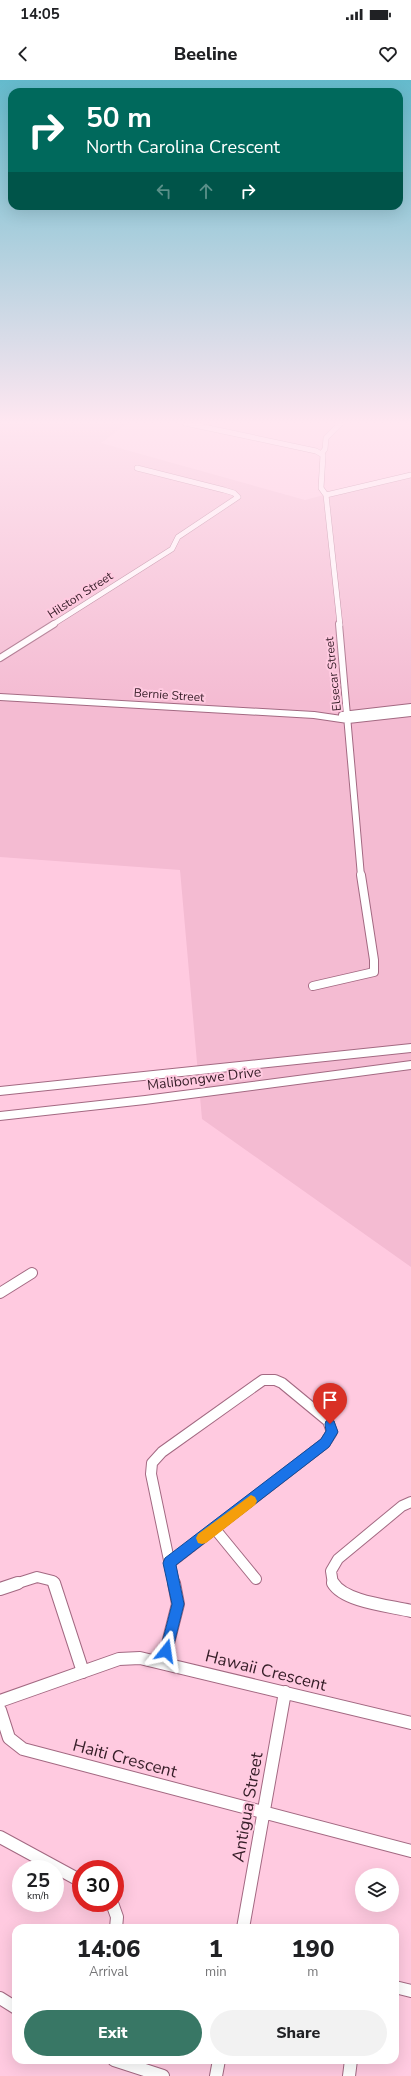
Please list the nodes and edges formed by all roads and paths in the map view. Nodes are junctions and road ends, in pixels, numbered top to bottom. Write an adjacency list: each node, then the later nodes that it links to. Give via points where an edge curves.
1 (209, 516): 3 (street, Hilston Street, via 178,537 170,550)
2 (328, 516): 7 (street, Elsecar Street)
3 (0, 658)
4 (0, 697): 7 (street, Bernie Street)
5 (411, 706): 7 (street, Bernie Street)
6 (411, 713): 7 (street, Bernie Street)
7 (348, 717): 8 (street, Elsecar Street, via 361,881 374,972)
8 (313, 986)
9 (411, 1048): 11 (main road, Malibongwe Drive)
10 (411, 1065): 12 (main road, Malibongwe Drive)
11 (0, 1091)
12 (0, 1116)
13 (32, 1273): 14 (street)
14 (0, 1293)
15 (411, 1502): 20 (street, via 402,1506 338,1559 333,1564 330,1576 336,1588 346,1594)
16 (215, 1529): 17 (street); 17 (street, via 325,1443 331,1435 332,1427 328,1421 282,1383 263,1380 162,1452 152,1464 151,1474); 18 (street)
17 (170, 1563): 21 (street, via 178,1608)
18 (256, 1579)
19 (0, 1589): 22 (street, via 37,1577 53,1581)
20 (411, 1611)
21 (163, 1663): 22 (street, Hawaii Crescent, via 140,1658 124,1658); 23 (street, Hawaii Crescent)
22 (83, 1672): 24 (street, Hawaii Crescent)
23 (285, 1692): 26 (street, Hawaii Crescent); 27 (street, Antigua Street)
24 (0, 1701)
25 (0, 1710): 27 (street, Haiti Crescent, via 6,1735 12,1743 23,1749)
26 (411, 1723)
27 (265, 1813): 29 (street, Haiti Crescent); 33 (street, Antigua Street)
28 (0, 1837): 30 (street)
29 (411, 1851)
30 (72, 1876)
31 (115, 1912): 32 (street)
32 (116, 1924)
33 (244, 1924)
34 (399, 1988): 35 (street)
35 (411, 1991)
36 (0, 1998): 37 (street)
37 (12, 2006)
38 (126, 2064): 41 (street)
39 (218, 2064): 42 (street)
40 (350, 2064): 43 (street)
41 (163, 2076)
42 (216, 2076)
43 (349, 2076)

